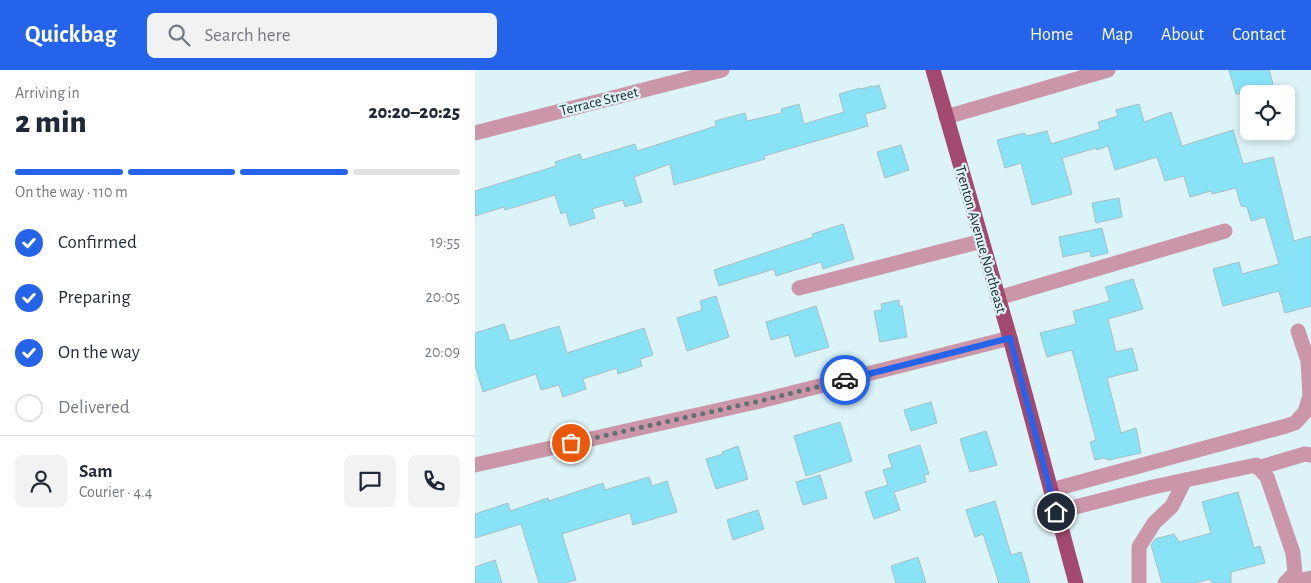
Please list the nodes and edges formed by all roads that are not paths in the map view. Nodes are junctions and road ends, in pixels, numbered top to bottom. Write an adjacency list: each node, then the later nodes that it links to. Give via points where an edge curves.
1 (723, 70): 5 (street, Terrace Street)
2 (933, 70): 4 (main road, Trenton Avenue Northeast)
3 (1107, 70): 4 (street)
4 (946, 117): 7 (main road, Trenton Avenue Northeast)
5 (475, 133)
6 (1225, 231): 9 (street)
7 (982, 241): 8 (street); 9 (main road, Trenton Avenue Northeast)
8 (799, 288)
9 (998, 298): 11 (main road, Trenton Avenue Northeast)
10 (1298, 330): 16 (street, via 1308,361 1310,395 1305,412 1295,423)
11 (1010, 338): 13 (street, via 764,400); 16 (main road, Trenton Avenue Northeast)
12 (1311, 455): 14 (street)
13 (475, 465)
14 (1258, 468): 15 (street, via 1256,465); 21 (street, via 1267,477 1293,553 1295,573)
15 (1185, 480): 17 (street); 20 (street, via 1172,506 1154,523 1139,546)
16 (1051, 490): 17 (main road, Trenton Avenue Northeast)
17 (1056, 512): 19 (main road, Trenton Avenue Northeast)
18 (1311, 578): 21 (street)
19 (1076, 583)
20 (1139, 583)
21 (1286, 583)

